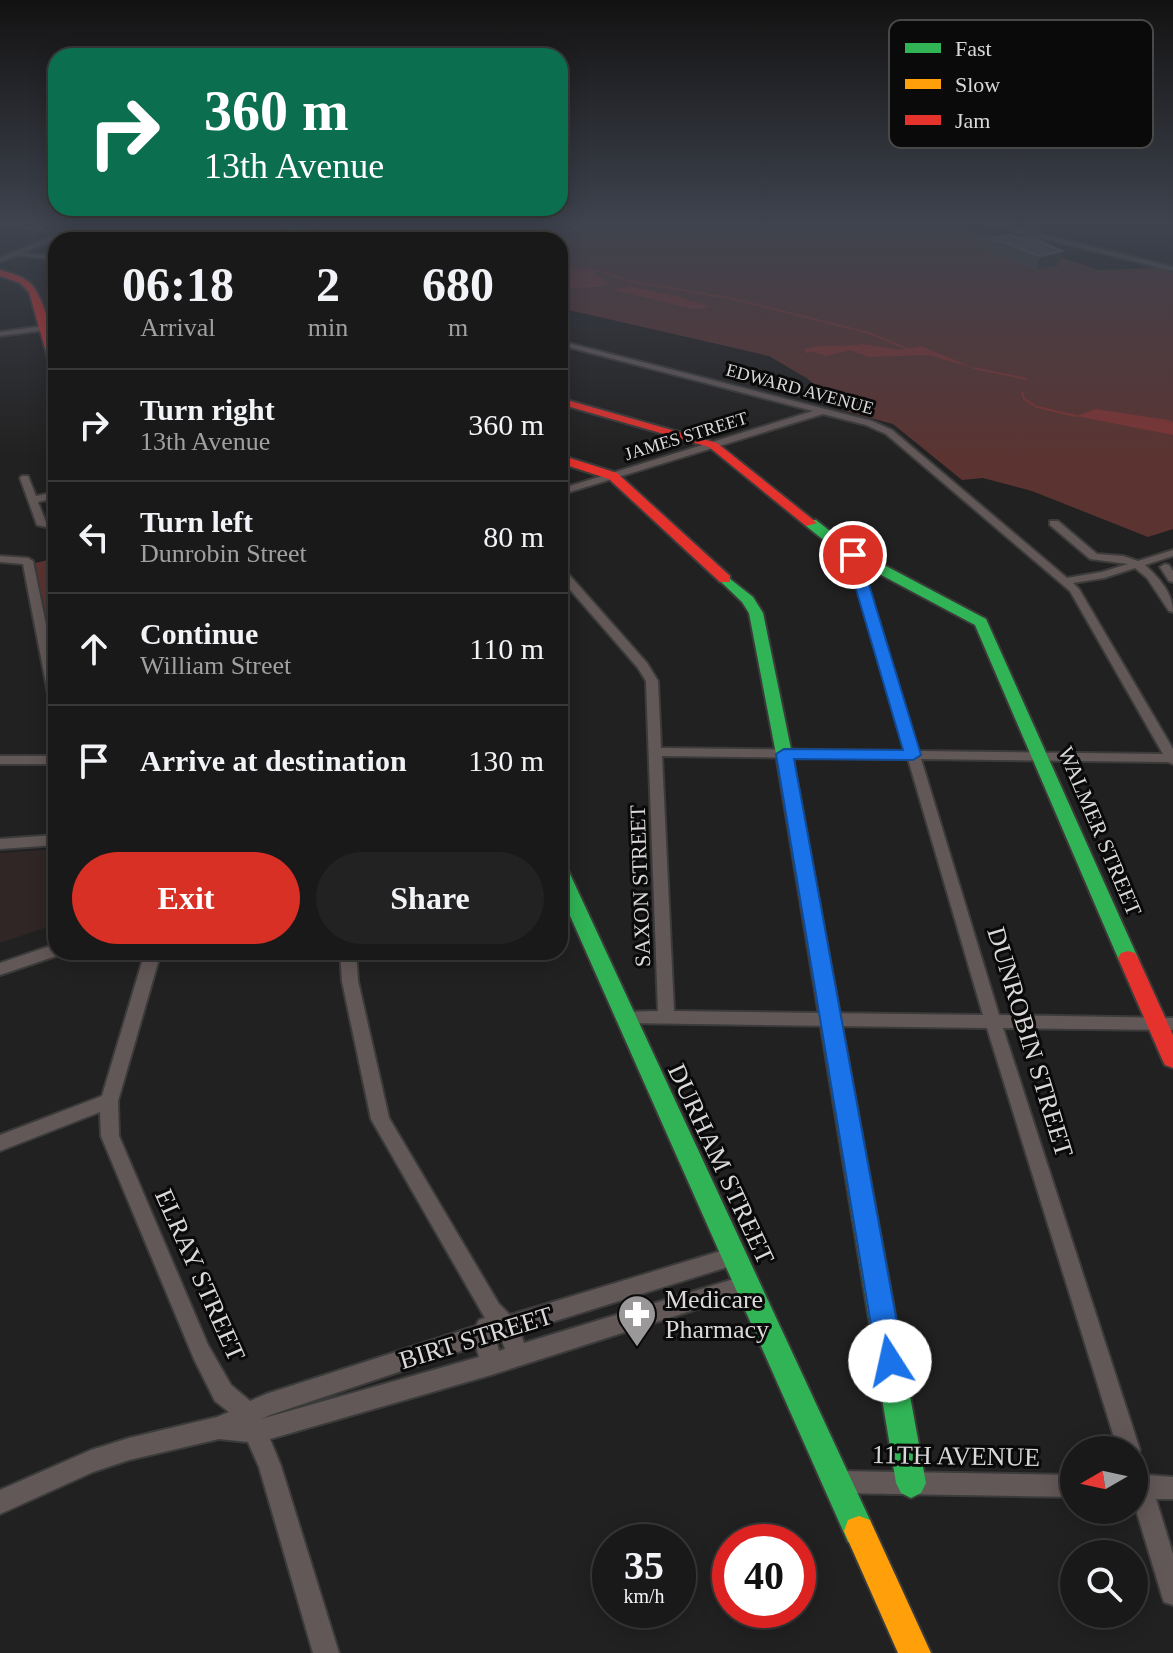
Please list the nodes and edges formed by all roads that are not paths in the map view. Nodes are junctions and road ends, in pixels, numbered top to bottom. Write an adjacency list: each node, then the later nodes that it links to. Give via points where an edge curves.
1 (35, 300): 2 (street)
2 (48, 330): 3 (street)
3 (0, 334)
4 (568, 345): 6 (street, EDWARD AVENUE)
5 (568, 403): 7 (street)
6 (822, 411): 7 (street, JAMES STREET); 23 (street, EDWARD AVENUE, via 889,432)
7 (713, 445): 9 (street, JAMES STREET); 17 (street)
8 (568, 462): 9 (street)
9 (613, 476): 11 (street, JAMES STREET); 27 (street, via 753,607)
10 (25, 478): 13 (street)
11 (568, 490)
12 (48, 497): 13 (street)
13 (33, 500): 15 (street)
14 (1054, 523): 19 (street, via 1094,557 1114,555)
15 (42, 525)
16 (1173, 553): 19 (street)
17 (853, 555): 28 (street, DUNROBIN STREET); 29 (street, WALMER STREET, via 981,622)
18 (0, 559): 25 (street, via 28,561)
19 (1135, 563): 23 (street); 24 (street, via 1148,569)
20 (1165, 567): 21 (street)
21 (1173, 579)
22 (568, 580): 26 (street, SAXON STREET, via 650,675)
23 (1070, 585): 30 (street, EDWARD AVENUE)
24 (1173, 609)
25 (48, 663)
26 (657, 752): 27 (street); 41 (street, SAXON STREET)
27 (784, 754): 28 (street); 42 (street)
28 (913, 755): 29 (street); 43 (street, DUNROBIN STREET)
29 (1042, 758): 30 (street); 44 (street, WALMER STREET)
30 (1173, 759)
31 (0, 760): 32 (street)
32 (48, 760)
33 (48, 841): 34 (street)
34 (0, 844)
35 (568, 890): 40 (street, DURHAM STREET)
36 (48, 953): 39 (street)
37 (151, 960): 46 (street, ELRAY STREET)
38 (349, 960): 50 (street, via 380,1119)
39 (0, 969)
40 (625, 1017): 41 (street); 48 (street, DURHAM STREET)
41 (666, 1017): 42 (street)
42 (830, 1019): 43 (street); 60 (street)
43 (993, 1022): 44 (street); 57 (street, DUNROBIN STREET)
44 (1165, 1024): 45 (street, WALMER STREET)
45 (1173, 1059)
46 (109, 1101): 47 (street); 56 (street, ELRAY STREET, via 110,1136 185,1318 215,1381)
47 (0, 1143)
48 (734, 1256): 49 (street, DURHAM STREET); 50 (street, BIRT STREET)
49 (747, 1284): 52 (street, BIRT STREET); 58 (street, DURHAM STREET)
50 (500, 1318): 51 (street, BIRT STREET); 52 (street)
51 (484, 1334): 53 (street, BIRT STREET); 54 (street)
52 (518, 1355): 54 (street, BIRT STREET)
53 (407, 1360): 55 (street); 56 (street, BIRT STREET)
54 (491, 1364): 55 (street, BIRT STREET)
55 (413, 1387): 56 (street, BIRT STREET)
56 (251, 1423): 63 (street, BIRT STREET, via 129,1449); 66 (street, ELRAY STREET, via 279,1490)
57 (1125, 1436)
58 (838, 1482): 60 (street, 11TH AVENUE); 67 (street, DURHAM STREET)
59 (1148, 1482): 62 (street)
60 (911, 1483): 61 (street, 11TH AVENUE)
61 (1060, 1486)
62 (1173, 1488)
63 (0, 1502)
64 (1148, 1516): 65 (street)
65 (1173, 1593)
66 (326, 1653)
67 (915, 1653)

